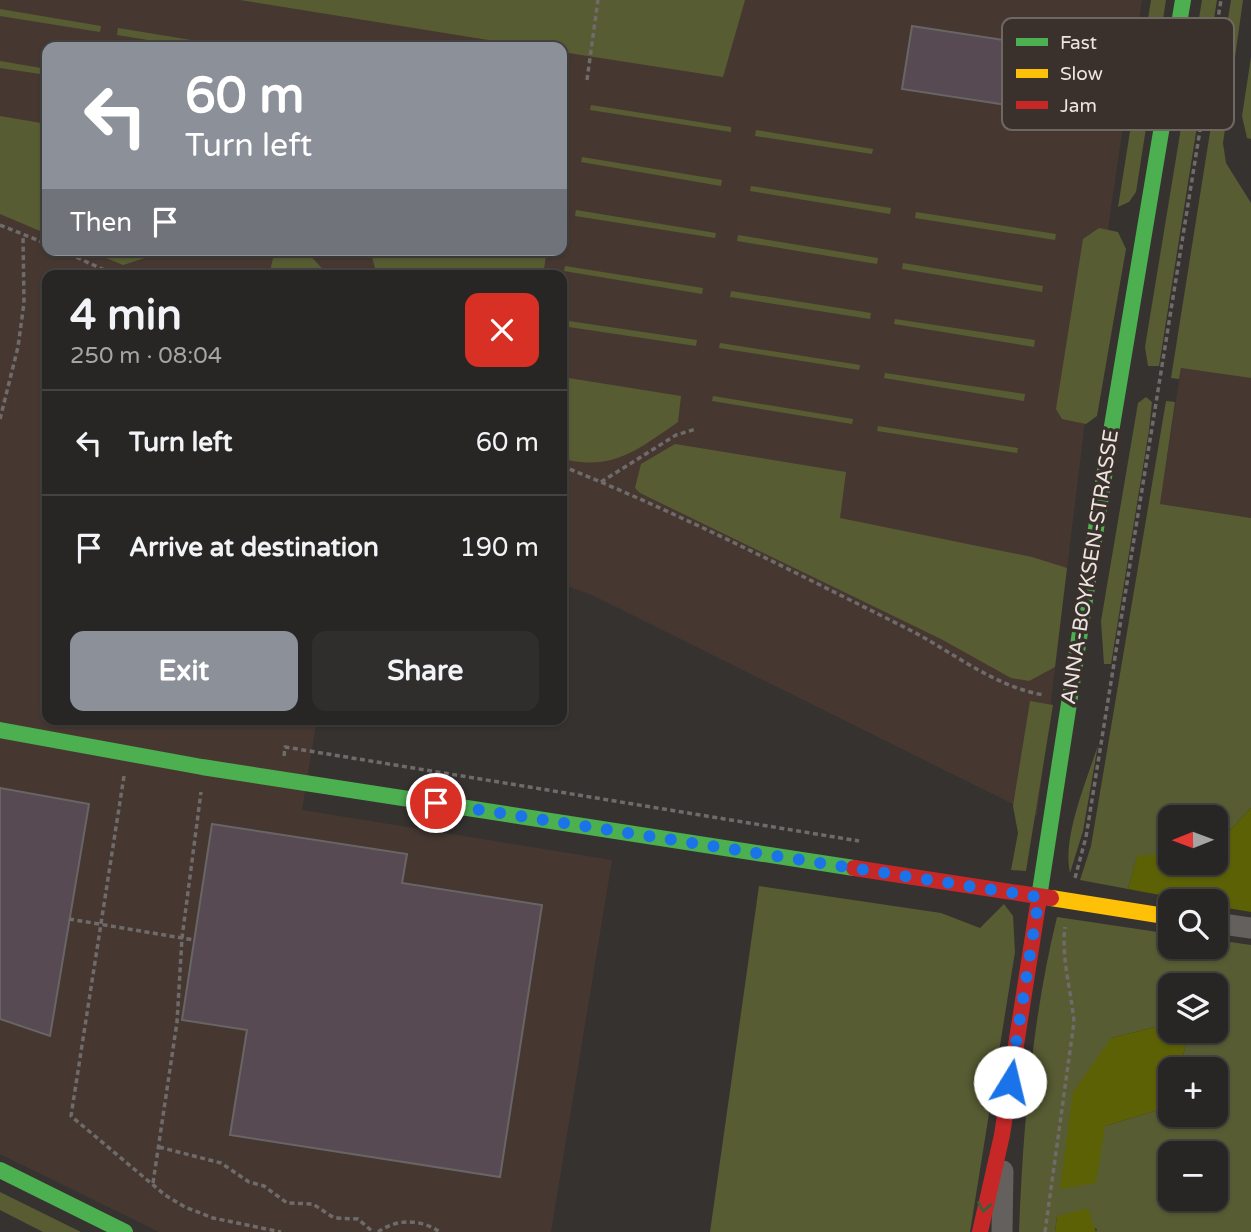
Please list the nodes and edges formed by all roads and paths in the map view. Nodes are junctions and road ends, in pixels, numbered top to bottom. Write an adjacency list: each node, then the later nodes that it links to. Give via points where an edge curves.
1 (598, 0): 6 (path)
2 (1183, 0): 4 (street, ANNA-BOYKSEN-STRASSE)
3 (1221, 0): 5 (path)
4 (1180, 18)
5 (1218, 18)
6 (587, 80)
7 (1161, 130): 18 (street, ANNA-BOYKSEN-STRASSE)
8 (1200, 130): 25 (path)
9 (0, 225): 10 (path)
10 (23, 235): 11 (path); 14 (path, via 18,348)
11 (42, 242)
12 (74, 256): 13 (path)
13 (104, 270)
14 (0, 419)
15 (696, 429): 17 (path, via 676,435)
16 (567, 468): 17 (path)
17 (601, 482): 18 (path, via 795,572 1020,690)
18 (1070, 700): 24 (street, ANNA-BOYKSEN-STRASSE)
19 (0, 730): 20 (street)
20 (127, 755): 21 (street); 30 (path)
21 (202, 767): 22 (street); 33 (path)
22 (280, 779): 23 (path, via 285,747); 26 (street)
23 (872, 843)
24 (1044, 869): 25 (path); 26 (street, ANNA-BOYKSEN-STRASSE)
25 (1076, 874): 27 (path)
26 (1039, 897): 27 (street); 35 (street, ANNA-BOYKSEN-STRASSE)
27 (1069, 902): 28 (street); 45 (path, via 1062,949 1074,1021)
28 (1158, 914)
29 (69, 919): 30 (path)
30 (99, 924): 33 (path); 38 (path, via 71,1116)
31 (1228, 925): 32 (street)
32 (1251, 928)
33 (182, 938): 34 (path); 36 (path, via 177,1022)
34 (194, 940)
35 (1002, 1135): 43 (street, ANNA-BOYKSEN-STRASSE, one-way to 43); 44 (street, ANNA-BOYKSEN-STRASSE)
36 (159, 1147): 38 (path); 41 (path, via 221,1163 287,1203 313,1204 334,1218 358,1219)
37 (0, 1170): 39 (street)
38 (153, 1183): 40 (path, via 185,1208)
39 (125, 1232)
40 (281, 1232)
41 (375, 1232): 42 (path, via 404,1221 428,1224)
42 (440, 1232)
43 (980, 1232)
44 (1002, 1232)
45 (1045, 1232)

